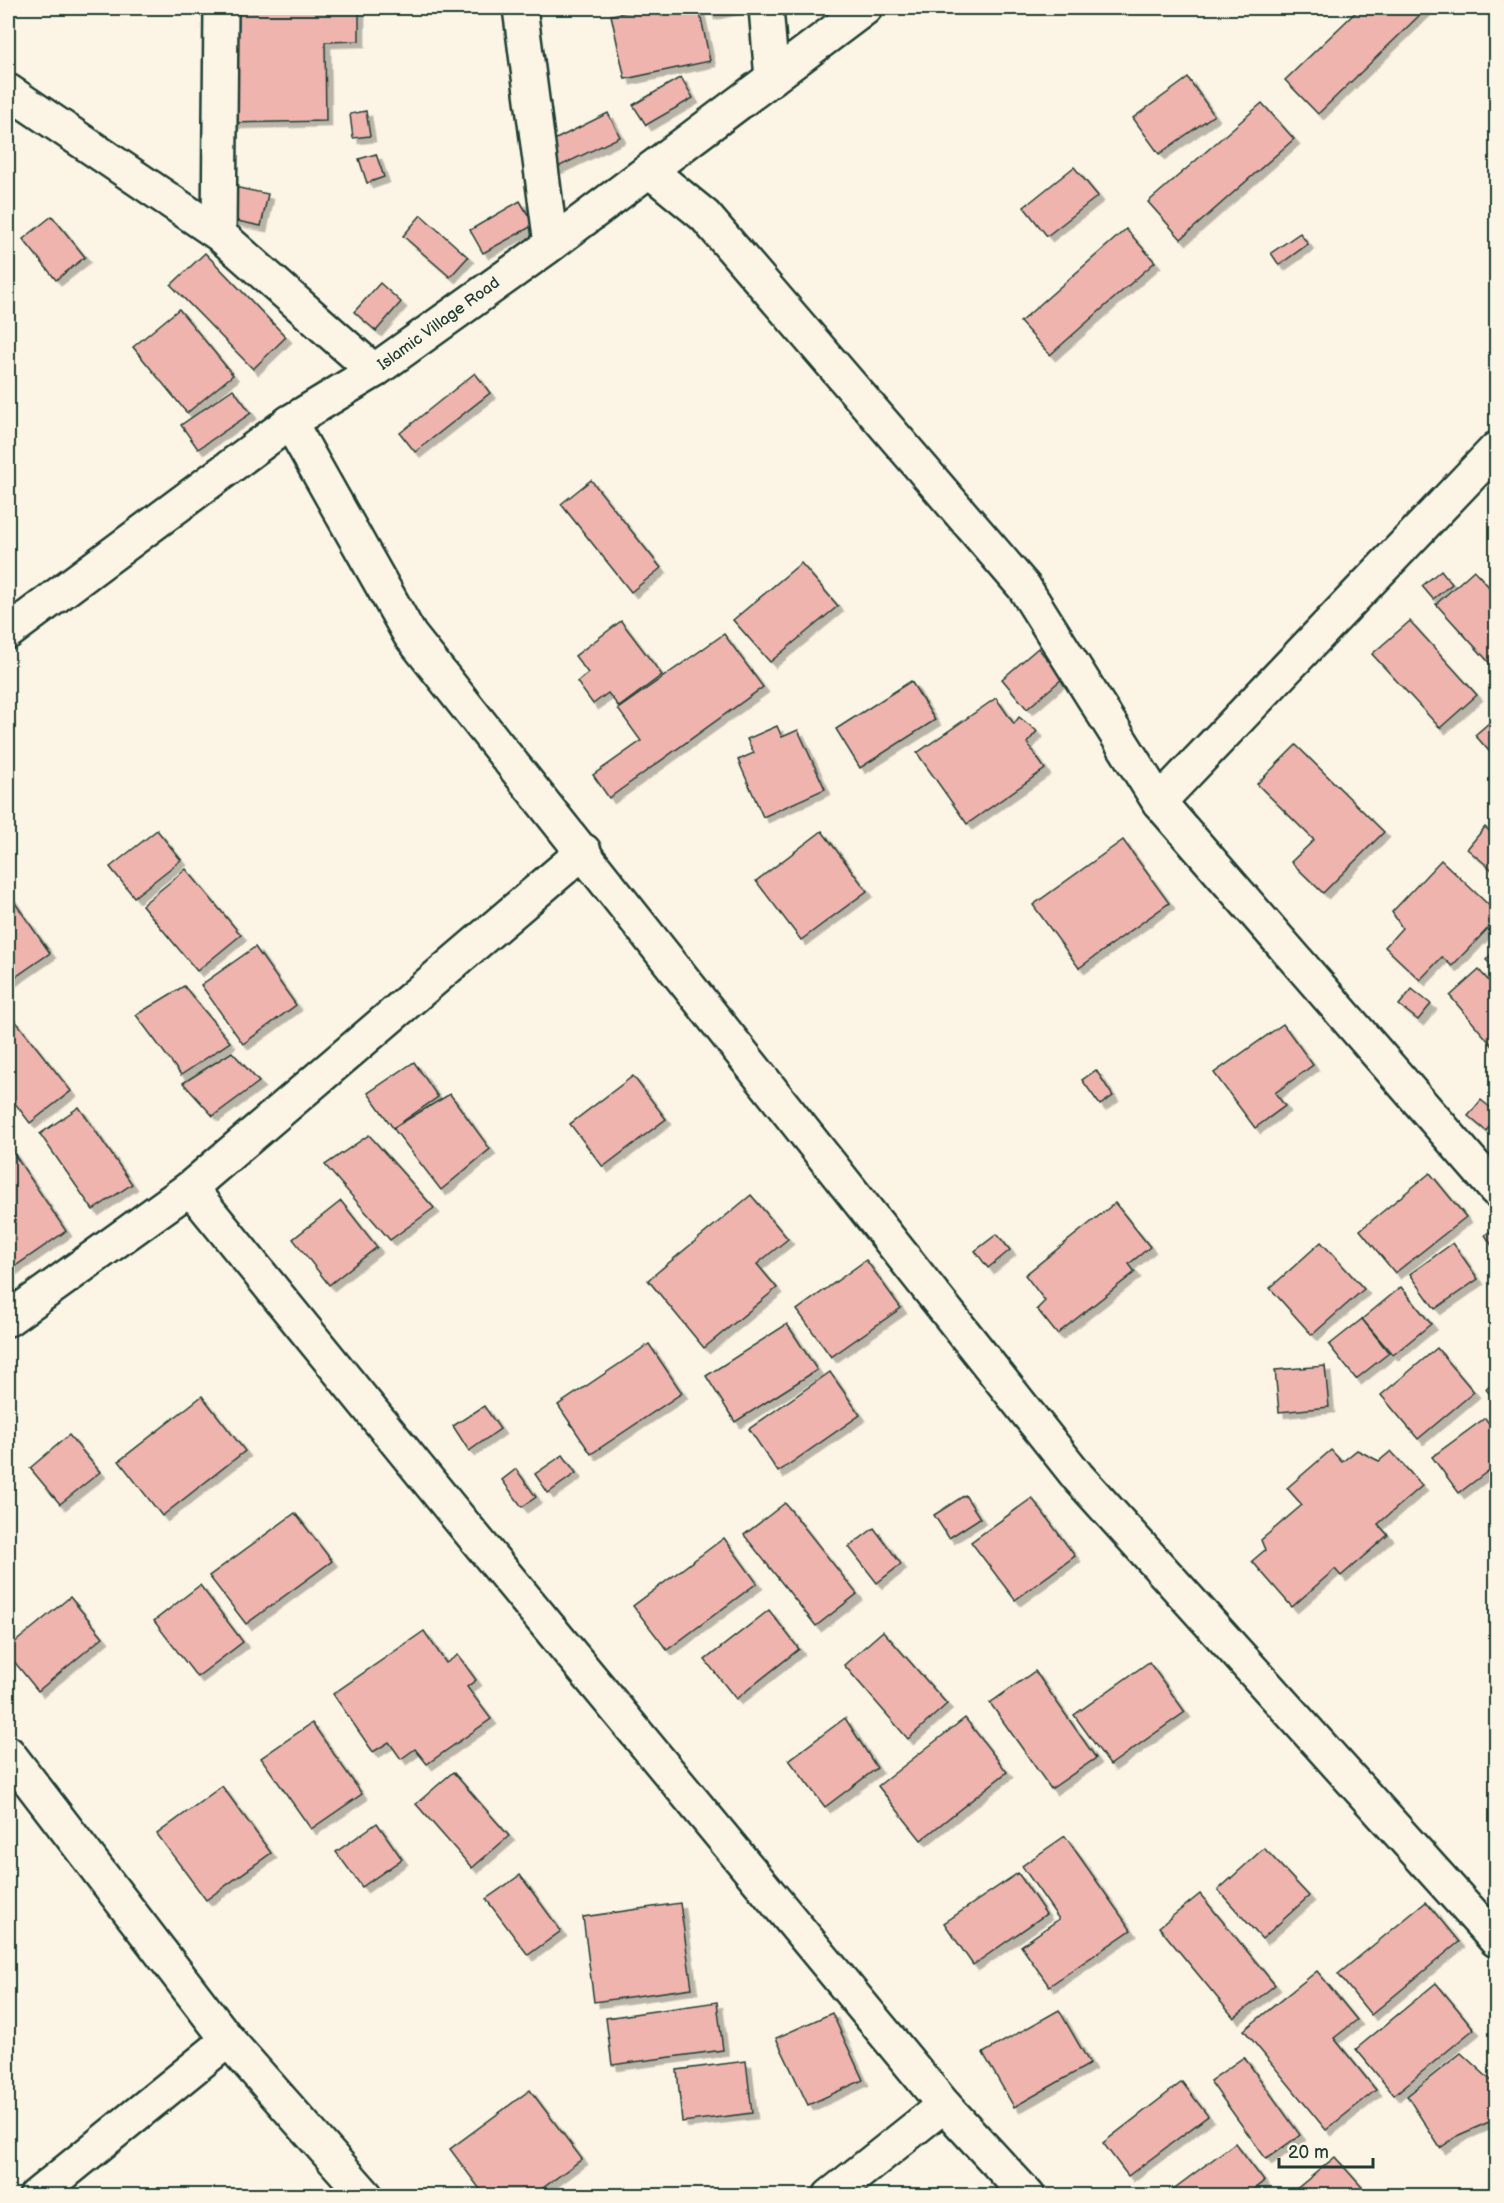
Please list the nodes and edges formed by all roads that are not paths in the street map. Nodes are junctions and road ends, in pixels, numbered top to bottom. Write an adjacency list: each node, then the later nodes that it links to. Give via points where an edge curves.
1 (221, 8): 8 (street)
2 (520, 8): 9 (street)
3 (766, 8): 5 (street)
4 (865, 8): 5 (street, Islamic Village Road)
5 (772, 78): 7 (street, Islamic Village Road)
6 (8, 91): 8 (street)
7 (650, 171): 9 (street, Islamic Village Road); 14 (street, via 705,216 1024,587)
8 (219, 234): 10 (street)
9 (551, 244): 10 (street, Islamic Village Road)
10 (374, 371): 11 (street, Islamic Village Road)
11 (290, 422): 13 (street, Islamic Village Road); 15 (street, via 410,635)
12 (1497, 449): 14 (street)
13 (8, 632)
14 (1159, 802): 16 (street)
15 (584, 851): 17 (street); 20 (street, via 1078,1476)
16 (1492, 1176)
17 (190, 1188): 18 (street); 22 (street)
18 (8, 1319)
19 (8, 1753): 21 (street)
20 (1493, 1926)
21 (228, 2040): 23 (street); 24 (street)
22 (944, 2105): 25 (street); 26 (street)
23 (36, 2196)
24 (366, 2196)
25 (830, 2196)
26 (1028, 2196)

